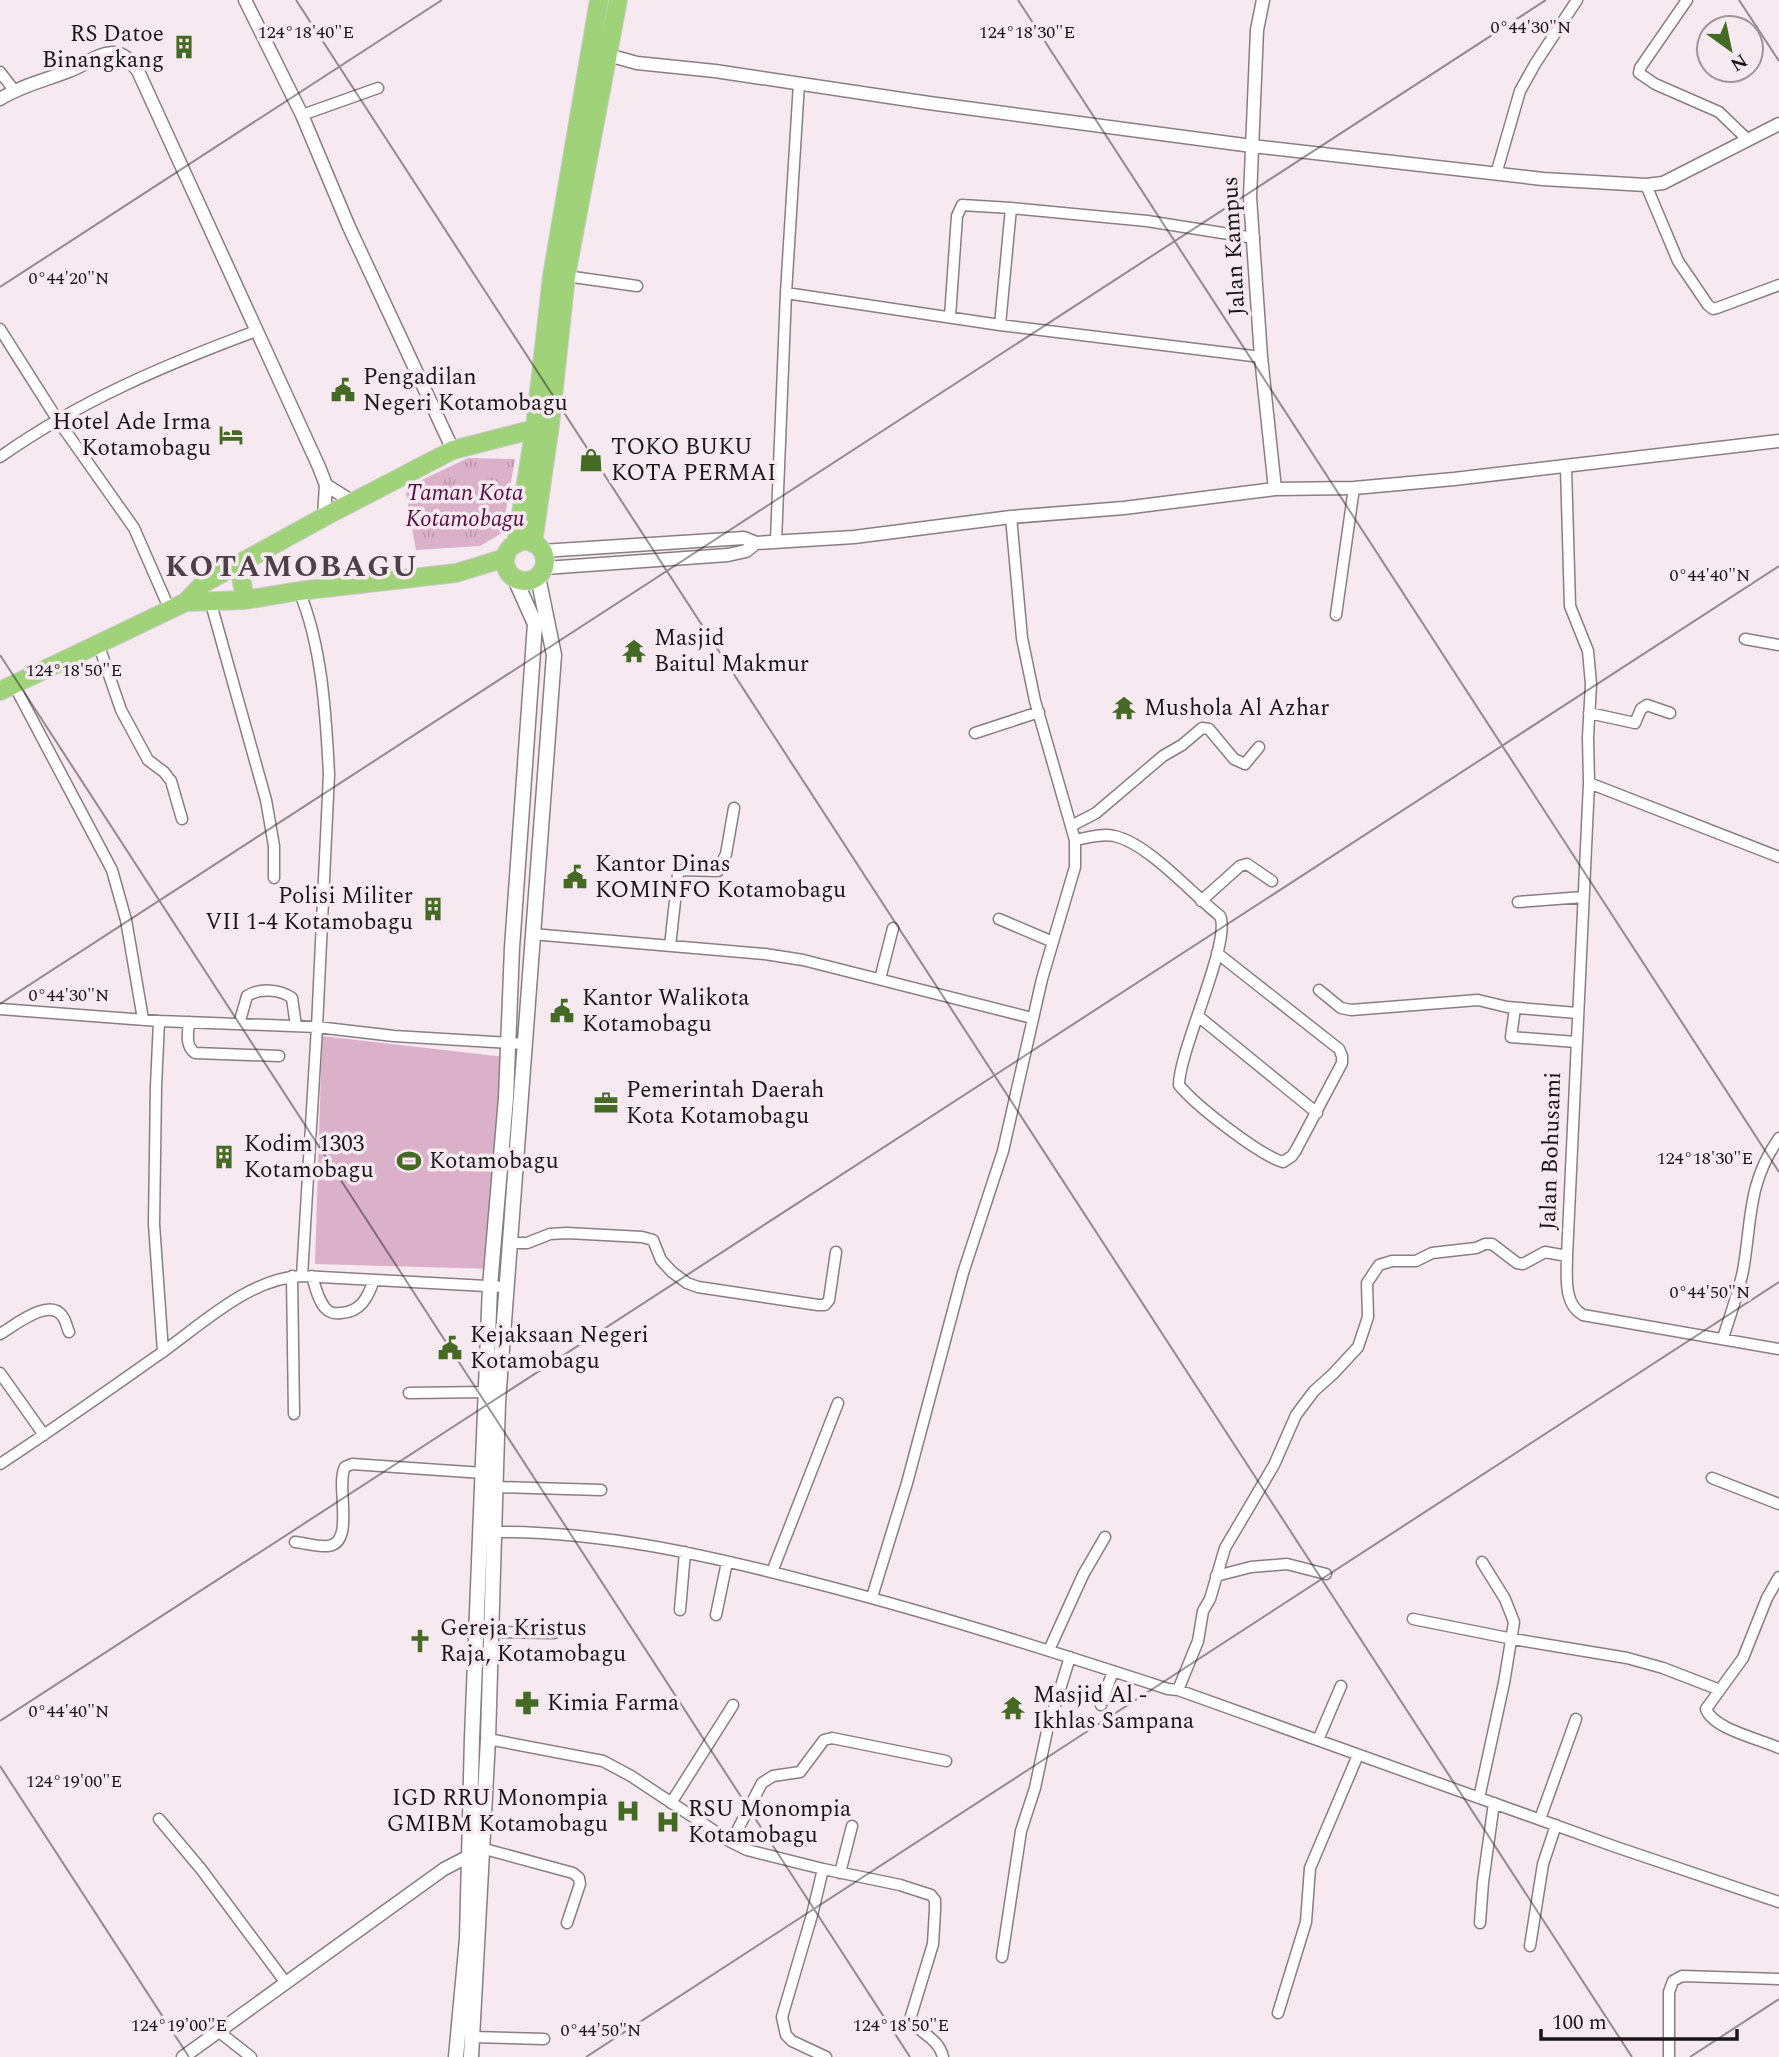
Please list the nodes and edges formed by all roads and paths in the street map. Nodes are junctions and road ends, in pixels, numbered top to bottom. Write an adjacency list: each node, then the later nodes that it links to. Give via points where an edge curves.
1 (245, 0): 13 (street)
2 (599, 0): 31 (highway, via 552,276)
3 (618, 0): 7 (highway)
4 (1263, 0): 16 (street, Jalan Kampus, via 1257,30)
5 (1577, 0): 17 (street, via 1520,91)
6 (1687, 0): 15 (street, via 1639,73 1719,112)
7 (608, 55): 9 (street, via 637,63); 21 (highway)
8 (0, 72): 11 (street)
9 (799, 83): 16 (street); 24 (street)
10 (378, 88): 13 (street)
11 (14, 90): 12 (street); 28 (street, via 111,53 130,61 149,91)
12 (0, 99)
13 (302, 115): 33 (street)
14 (1779, 124): 15 (street)
15 (1746, 139): 18 (street, via 1663,183)
16 (1252, 146): 17 (street); 20 (street, Jalan Kampus)
17 (1496, 174): 18 (street)
18 (1646, 185): 22 (street, via 1678,261 1713,309)
19 (1012, 208): 20 (street, via 1147,221); 25 (street, via 970,204 960,208); 26 (street)
20 (1254, 238): 29 (street, Jalan Kampus)
21 (566, 276): 23 (street); 31 (highway)
22 (1779, 285)
23 (638, 286)
24 (786, 293): 25 (street); 42 (street)
25 (950, 317): 26 (street)
26 (1000, 325): 29 (street)
27 (0, 329): 30 (street)
28 (256, 331): 30 (street, via 133,380); 36 (street)
29 (1261, 357): 38 (street, Jalan Kampus)
30 (57, 419): 34 (street); 50 (street, via 134,528)
31 (543, 426): 33 (highway); 43 (highway)
32 (1779, 441): 35 (street)
33 (453, 450): 39 (highway)
34 (0, 457)
35 (1566, 467): 37 (street); 57 (street, Jalan Bohusami, via 1570,606 1588,651)
36 (326, 485): 39 (street); 40 (street)
37 (1354, 488): 38 (street); 51 (street)
38 (1275, 489): 41 (street)
39 (353, 502): 40 (highway)
40 (324, 517): 44 (highway)
41 (1011, 517): 42 (street, via 854,537); 56 (street, via 1022,638)
42 (776, 541): 43 (street, via 744,538)
43 (530, 557): 45 (highway, via 507,570); 46 (highway, via 456,573); 74 (main road, via 554,655)
44 (239, 566): 48 (highway); 49 (highway, via 204,583)
45 (515, 579): 91 (main road, via 535,624)
46 (299, 591): 48 (highway); 90 (street, via 315,642 328,761)
47 (210, 600): 48 (highway); 49 (highway); 67 (street, via 266,800)
48 (245, 600)
49 (186, 602): 50 (highway)
50 (169, 608): 53 (highway)
51 (1336, 615)
52 (1745, 639): 54 (street)
53 (98, 643): 55 (highway); 63 (street, via 121,710 148,760 171,781)
54 (1779, 645)
55 (7, 688): 85 (street, via 112,870 126,920)
56 (1039, 712): 59 (street); 64 (street)
57 (1589, 713): 58 (street, via 1635,723 1647,705); 61 (street, Jalan Bohusami)
58 (1670, 713)
59 (975, 733)
60 (1259, 747): 64 (street, via 1245,764 1234,759 1209,729 1202,728 1096,813)
61 (1589, 783): 66 (street); 69 (street, Jalan Bohusami)
62 (734, 808): 76 (street, via 718,872 682,870 678,874)
63 (182, 819)
64 (1071, 826): 65 (street)
65 (1075, 840): 70 (street, via 1115,836 1144,852); 75 (street, via 1075,867)
66 (1779, 858)
67 (274, 878)
68 (1272, 881): 70 (street, via 1247,864)
69 (1583, 897): 71 (street); 82 (street, Jalan Bohusami)
70 (1201, 901): 77 (street, via 1223,922)
71 (1518, 902)
72 (999, 919): 75 (street)
73 (893, 928): 78 (street)
74 (532, 934): 76 (street); 93 (main road)
75 (1053, 942): 84 (street)
76 (670, 946): 78 (street, via 790,958)
77 (1217, 953): 83 (street); 95 (street, via 1339,1049 1342,1063)
78 (880, 979): 84 (street)
79 (1319, 990): 80 (street, via 1350,1010 1478,1000)
80 (1515, 1008): 82 (street); 92 (street, via 1511,1037)
81 (0, 1009): 85 (street)
82 (1577, 1013): 92 (street, Jalan Bohusami)
83 (1198, 1016): 95 (street); 95 (street, via 1179,1080 1198,1103 1257,1149 1283,1162 1292,1156)
84 (1032, 1018): 130 (street, via 1009,1130 962,1273)
85 (143, 1019): 86 (street)
86 (159, 1021): 87 (street); 107 (street, via 154,1224)
87 (189, 1022): 88 (street); 94 (street, via 188,1043 195,1053)
88 (239, 1024): 89 (street); 89 (street, via 247,996 255,991 292,998)
89 (296, 1026): 90 (street)
90 (317, 1027): 91 (street); 100 (street)
91 (508, 1042): 93 (street); 102 (main road)
92 (1576, 1042): 99 (street, Jalan Bohusami)
93 (526, 1044): 97 (main road)
94 (279, 1056)
95 (1317, 1113)
96 (1779, 1138): 105 (street, via 1757,1179 1743,1270)
97 (510, 1243): 98 (street, via 567,1233 642,1237 653,1240 661,1260 687,1283 818,1305 829,1300); 102 (main road)
98 (836, 1252)
99 (1567, 1256): 105 (street, Jalan Bohusami, via 1570,1305 1575,1311); 128 (street, via 1545,1252 1522,1264 1485,1244 1379,1265 1367,1283 1368,1317 1358,1347 1296,1415 1274,1465 1225,1548)
100 (302, 1276): 101 (street); 101 (street, via 323,1306 337,1314 352,1312 360,1305); 107 (street, via 259,1287); 112 (street)
101 (374, 1280): 102 (street)
102 (498, 1287): 109 (main road); 117 (main road)
103 (69, 1332): 104 (street, via 63,1317 48,1308)
104 (0, 1334)
105 (1723, 1338): 106 (street, Jalan Bohusami)
106 (1779, 1349)
107 (163, 1352): 113 (street)
108 (0, 1373): 113 (street)
109 (486, 1392): 110 (street); 115 (main road)
110 (410, 1393)
111 (838, 1403): 126 (street)
112 (294, 1414)
113 (44, 1435): 114 (street)
114 (0, 1464)
115 (483, 1473): 120 (main road); 122 (street, via 352,1464 341,1475 341,1538 328,1546)
116 (1712, 1478): 119 (street)
117 (496, 1486): 118 (street); 120 (main road)
118 (601, 1490)
119 (1779, 1504)
120 (486, 1532): 123 (street, via 574,1534); 134 (main road); 159 (main road)
121 (1105, 1537): 137 (street)
122 (295, 1542)
123 (685, 1552): 124 (street); 131 (street)
124 (727, 1562): 126 (street); 132 (street)
125 (1482, 1562): 136 (street, via 1511,1613)
126 (772, 1572): 130 (street)
127 (1326, 1574): 128 (street, via 1287,1564)
128 (1216, 1576): 141 (street)
129 (1779, 1577): 142 (street, via 1743,1658)
130 (872, 1597): 137 (street)
131 (680, 1610)
132 (716, 1615)
133 (1413, 1619): 136 (street)
134 (491, 1632): 135 (street); 146 (main road)
135 (554, 1633)
136 (1513, 1639): 142 (street, via 1627,1658); 151 (street)
137 (1049, 1650): 138 (street)
138 (1070, 1657): 139 (street); 166 (street, via 1021,1831)
139 (1113, 1671): 141 (street); 144 (street)
140 (1341, 1686): 147 (street)
141 (1178, 1690): 147 (street)
142 (1720, 1690): 148 (street, via 1706,1709 1713,1720)
143 (733, 1705): 152 (street)
144 (1101, 1705)
145 (1576, 1719): 155 (street)
146 (488, 1739): 152 (street, via 603,1761); 159 (main road)
147 (1318, 1740): 149 (street)
148 (1779, 1748)
149 (1358, 1755): 151 (street); 169 (street, via 1310,1868 1306,1922)
150 (946, 1761): 158 (street, via 824,1740 800,1772 762,1783)
151 (1479, 1798): 153 (street)
152 (671, 1803): 158 (street)
153 (1494, 1803): 155 (street); 164 (street)
154 (159, 1819): 168 (street)
155 (1540, 1819): 156 (street)
156 (1556, 1825): 162 (street); 165 (street, via 1543,1864)
157 (852, 1826): 161 (street)
158 (731, 1842): 160 (street)
159 (476, 1853): 163 (street, via 573,1873 580,1884); 168 (street, via 444,1869); 171 (main road, via 479,1933); 175 (main road)
160 (823, 1869): 161 (street); 177 (street, via 782,2017 792,2041)
161 (840, 1872): 178 (street, via 913,1888 935,1899 933,1944 911,2016 940,2046)
162 (1779, 1902)
163 (567, 1923)
164 (1480, 1923)
165 (1530, 1946)
166 (1002, 1957)
167 (1779, 1979): 179 (street, via 1682,1976 1673,1981)
168 (286, 1983): 170 (street)
169 (1278, 2013)
170 (218, 2031): 173 (street); 174 (street)
171 (472, 2037): 172 (street); 176 (main road)
172 (544, 2039)
173 (183, 2057)
174 (251, 2057)
175 (456, 2057)
176 (471, 2057)
177 (826, 2057)
178 (943, 2057)
179 (1669, 2057)

